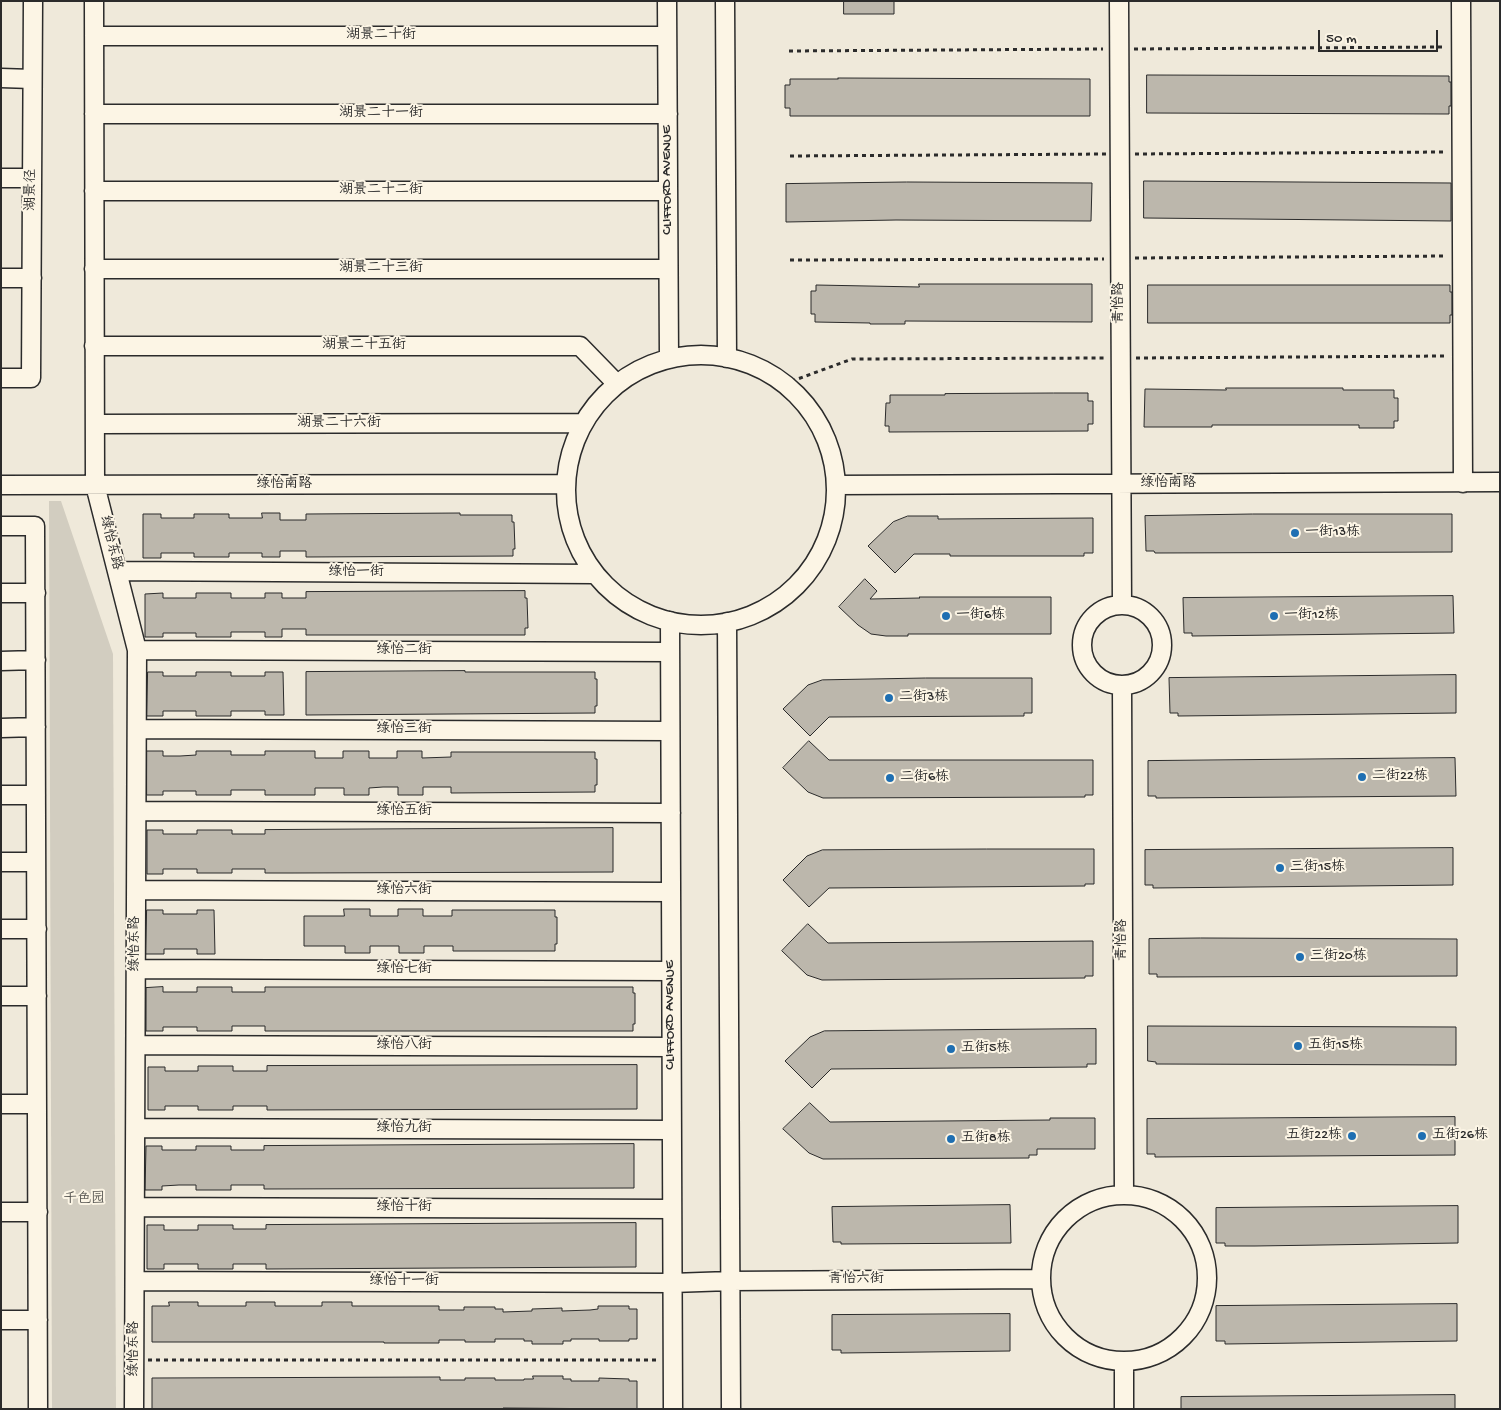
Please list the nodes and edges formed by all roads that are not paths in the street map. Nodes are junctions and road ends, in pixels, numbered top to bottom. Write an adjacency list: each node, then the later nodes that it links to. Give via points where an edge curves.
1 (32, 1): 10 (street, 湖景径)
2 (94, 1): 7 (street, 绿怡东路)
3 (667, 1): 8 (street, CLIFFORD AVENUE)
4 (725, 1): 22 (street)
5 (1119, 1): 31 (street, 青怡路)
6 (1461, 1): 29 (street)
7 (94, 36): 8 (street, 湖景二十街); 11 (street, 绿怡东路)
8 (667, 36): 12 (street, CLIFFORD AVENUE)
9 (1, 78): 10 (street)
10 (32, 78): 14 (street, 湖景径)
11 (94, 114): 12 (street, 湖景二十一街); 15 (street, 绿怡东路)
12 (668, 114): 16 (street, CLIFFORD AVENUE)
13 (1, 178): 14 (street)
14 (32, 178): 20 (street, 湖景径)
15 (94, 191): 16 (street, 湖景二十二街); 18 (street, 绿怡东路)
16 (668, 191): 17 (street, CLIFFORD AVENUE)
17 (668, 268): 18 (street, 湖景二十三街); 23 (street, CLIFFORD AVENUE)
18 (94, 269): 21 (street, 绿怡东路)
19 (1, 278): 20 (street)
20 (32, 278): 24 (street, 湖景径, via 31,378)
21 (94, 346): 25 (street, 湖景二十五街, via 580,346); 27 (street, 绿怡东路)
22 (726, 358): 23 (street, via 698,355); 34 (street, via 757,367 784,384 806,404 822,429 832,456)
23 (669, 359): 25 (street, via 642,369)
24 (1, 378)
25 (617, 384): 26 (street, via 598,402)
26 (584, 423): 27 (street, 湖景二十六街); 30 (street, via 571,453)
27 (95, 424): 33 (street, 绿怡东路)
28 (1500, 482): 29 (street, 绿怡南路)
29 (1463, 483): 31 (street, 绿怡南路)
30 (566, 484): 33 (street, 绿怡南路); 37 (street, via 568,516 578,546)
31 (1121, 484): 34 (street, 绿怡南路); 40 (street, 青怡路)
32 (1, 485): 33 (street, 绿怡南路)
33 (95, 485): 36 (street, 绿怡东路)
34 (836, 485): 42 (street, via 835,512 828,538 815,563 778,601 754,614)
35 (1, 526): 38 (street, via 35,526)
36 (117, 571): 37 (street, 绿怡一街); 43 (street, 绿怡东路)
37 (595, 574): 41 (street, via 616,595 633,606)
38 (36, 593): 39 (street); 45 (street)
39 (1, 594)
40 (1122, 605): 47 (street, via 1140,609 1155,622 1162,650 1155,668 1140,680); 47 (street, via 1103,610 1088,622 1082,640 1088,668 1103,681)
41 (670, 621): 42 (street, via 699,625); 44 (street, CLIFFORD AVENUE)
42 (728, 622): 79 (street)
43 (137, 650): 44 (street, 绿怡二街); 50 (street, 绿怡东路)
44 (670, 652): 51 (street, CLIFFORD AVENUE)
45 (36, 660): 46 (street); 49 (street)
46 (1, 661)
47 (1122, 685): 72 (street, 青怡路)
48 (1, 728): 49 (street)
49 (36, 728): 53 (street)
50 (137, 729): 51 (street, 绿怡三街); 54 (street, 绿怡东路)
51 (670, 731): 55 (street, CLIFFORD AVENUE)
52 (1, 795): 53 (street)
53 (36, 795): 57 (street)
54 (137, 811): 55 (street, 绿怡五街); 58 (street, 绿怡东路)
55 (670, 812): 59 (street, CLIFFORD AVENUE)
56 (1, 862): 57 (street)
57 (36, 862): 61 (street)
58 (136, 890): 59 (street, 绿怡六街); 62 (street, 绿怡东路)
59 (671, 892): 63 (street, CLIFFORD AVENUE)
60 (1, 929): 61 (street)
61 (37, 929): 65 (street)
62 (136, 969): 63 (street, 绿怡七街); 66 (street, 绿怡东路)
63 (671, 971): 67 (street, CLIFFORD AVENUE)
64 (1, 996): 65 (street)
65 (37, 996): 69 (street)
66 (136, 1045): 67 (street, 绿怡八街); 70 (street, 绿怡东路)
67 (671, 1046): 71 (street, CLIFFORD AVENUE)
68 (1, 1104): 69 (street)
69 (37, 1104): 76 (street)
70 (136, 1128): 71 (street, 绿怡九街); 73 (street, 绿怡东路)
71 (672, 1130): 74 (street, CLIFFORD AVENUE)
72 (1124, 1195): 77 (street, via 1095,1200 1060,1225 1045,1250); 83 (street, via 1152,1200 1178,1214 1196,1236 1208,1278 1203,1307 1183,1337 1153,1356)
73 (135, 1207): 74 (street, 绿怡十街); 78 (street, 绿怡东路)
74 (672, 1209): 80 (street, CLIFFORD AVENUE)
75 (1, 1212): 76 (street)
76 (38, 1212): 82 (street)
77 (1040, 1280): 79 (street, 青怡六街); 83 (street, via 1045,1307 1070,1342 1096,1357)
78 (135, 1281): 80 (street, 绿怡十一街); 85 (street, 绿怡东路)
79 (730, 1281): 80 (street, 青怡六街); 87 (street)
80 (672, 1283): 86 (street, CLIFFORD AVENUE)
81 (1, 1320): 82 (street)
82 (38, 1320): 84 (street)
83 (1124, 1362): 88 (street)
84 (38, 1409)
85 (134, 1409)
86 (673, 1409)
87 (731, 1409)
88 (1124, 1409)

